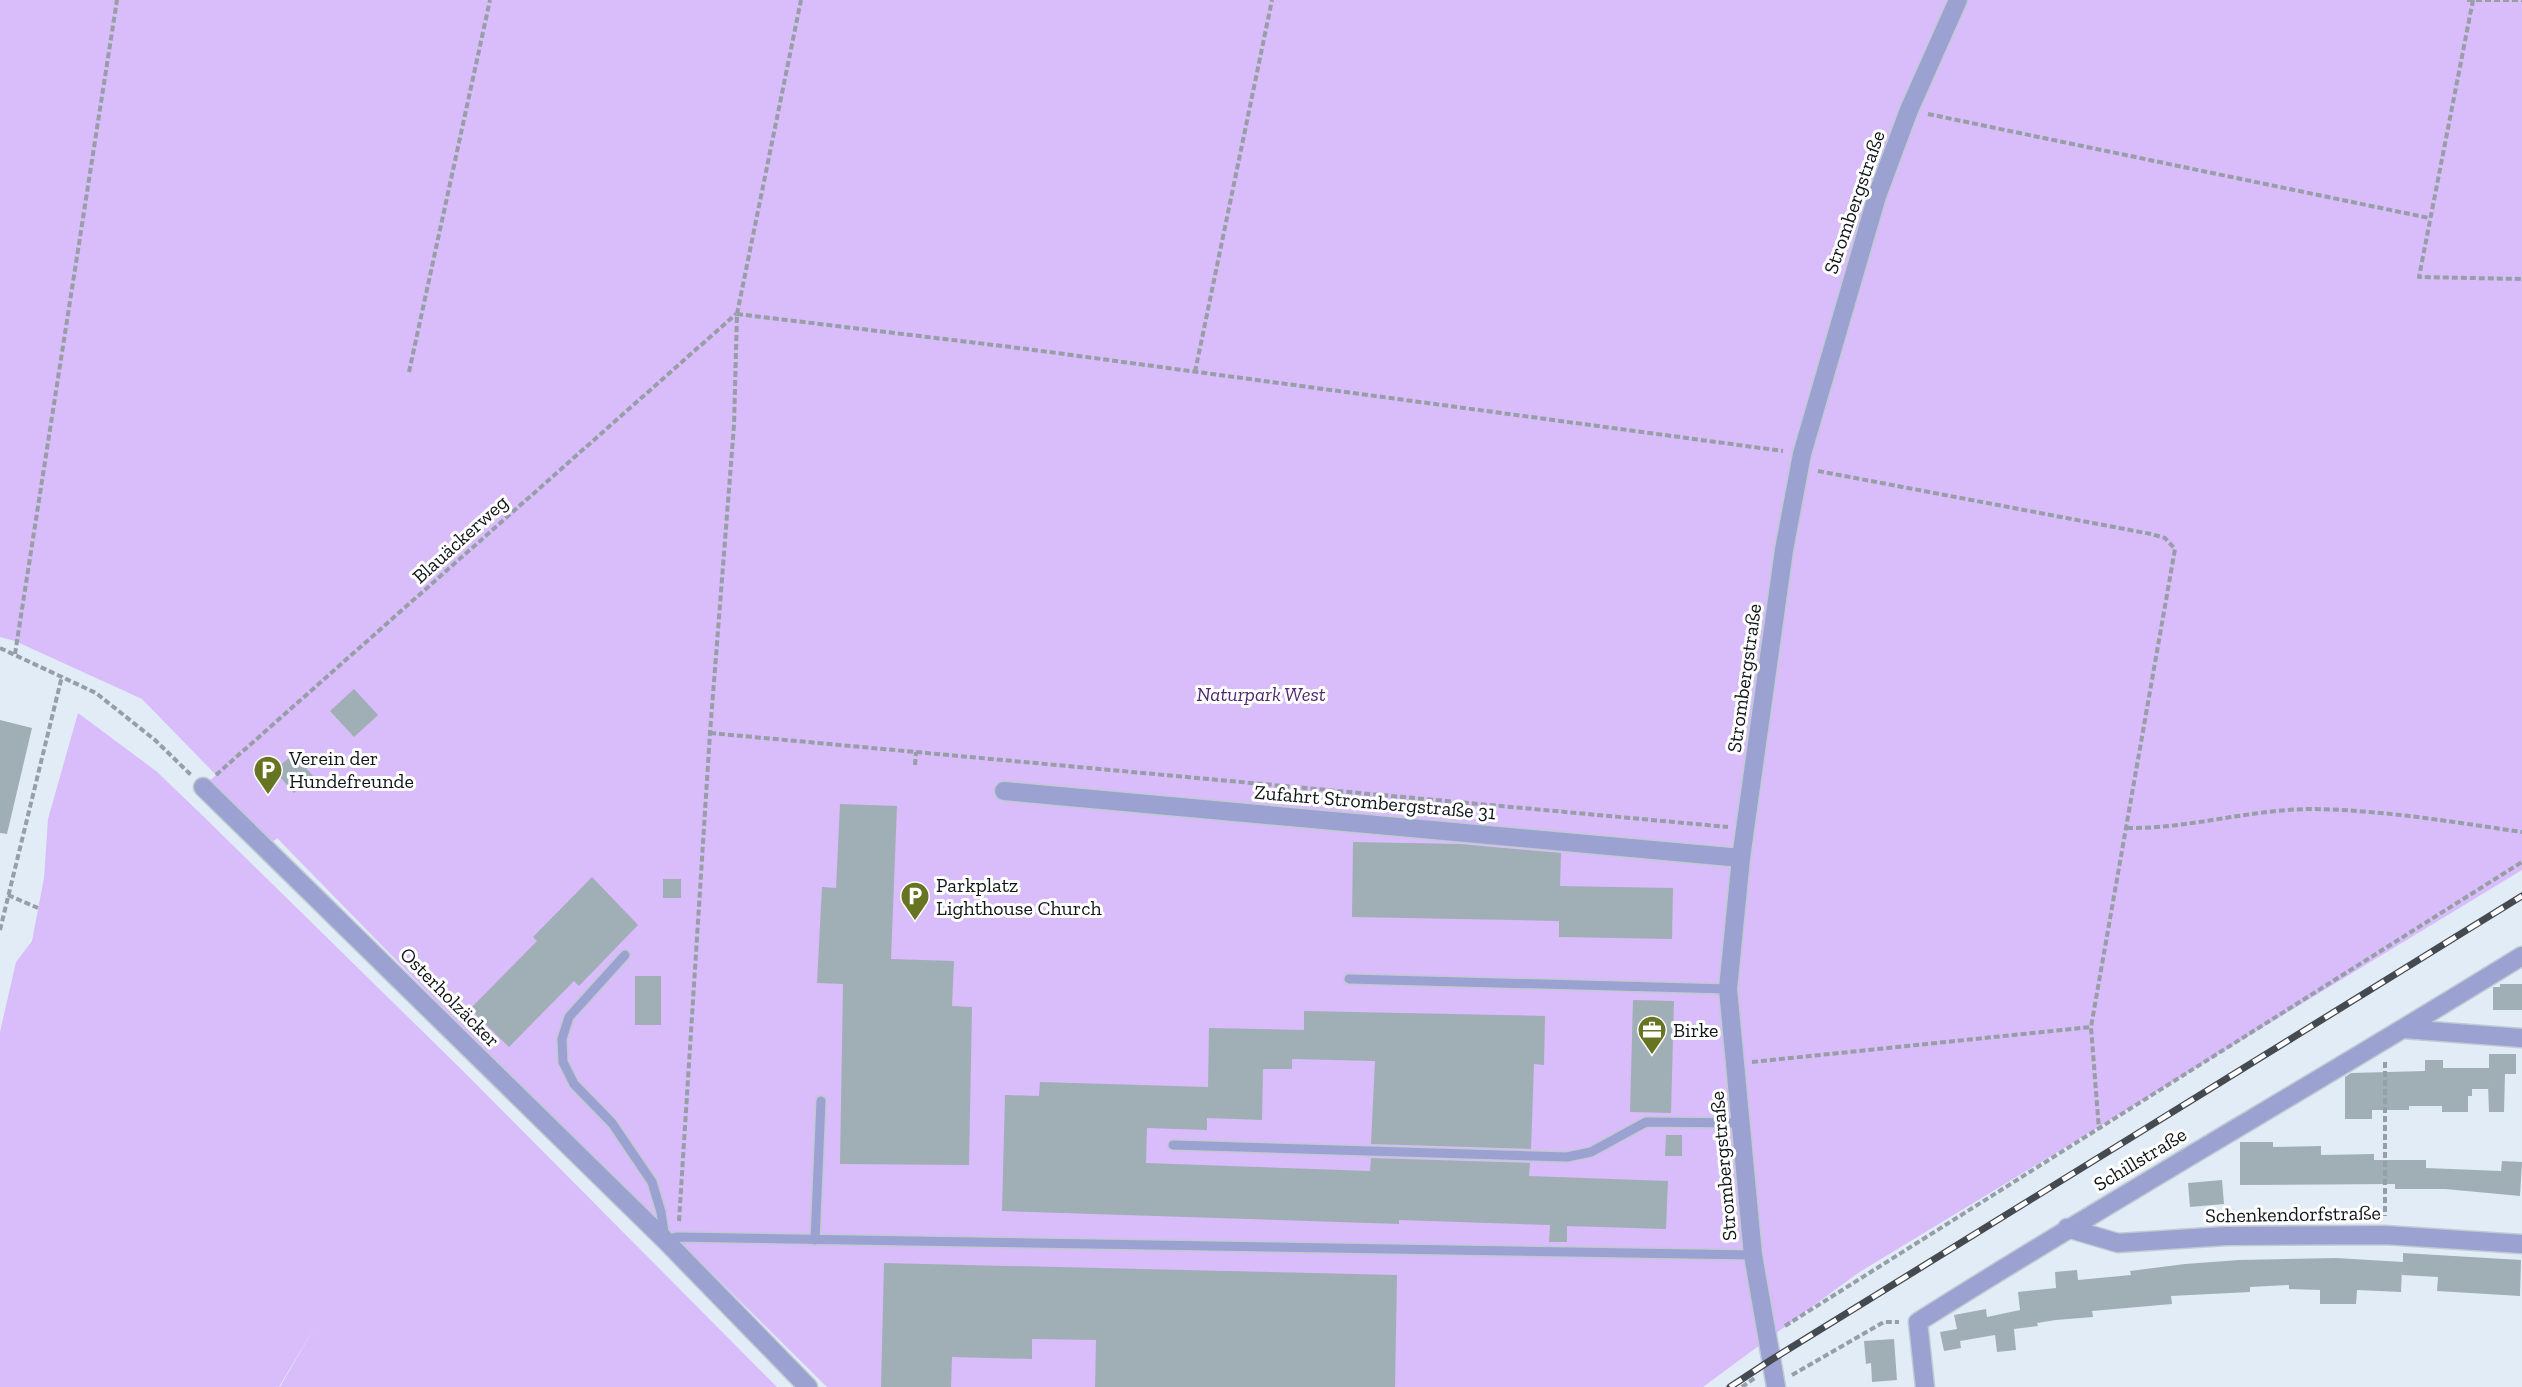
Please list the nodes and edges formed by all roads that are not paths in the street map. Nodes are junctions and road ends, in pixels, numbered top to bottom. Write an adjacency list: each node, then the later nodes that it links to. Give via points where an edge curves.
1 (1958, 0): 4 (street, Strombergstraße, via 1876,196 1800,461)
2 (203, 787): 15 (street, Osterholzäcker)
3 (1004, 790): 4 (street, Zufahrt Strombergstraße 31)
4 (1741, 858): 8 (street, Strombergstraße)
5 (625, 955): 15 (lane, via 569,1017 562,1039 563,1062 574,1084 612,1123 652,1182)
6 (2522, 956): 9 (street, Schillstraße)
7 (1349, 979): 8 (lane)
8 (1728, 989): 12 (street, Strombergstraße)
9 (2404, 1029): 10 (street); 14 (street, Schillstraße)
10 (2522, 1038)
11 (821, 1101): 16 (lane)
12 (1742, 1123): 13 (lane, via 1646,1122 1591,1152 1567,1157); 18 (street, Strombergstraße)
13 (1173, 1145)
14 (2067, 1228): 17 (street, Schenkendorfstraße, via 2118,1244 2226,1236 2385,1235); 21 (street, Schillstraße, via 1918,1322)
15 (672, 1238): 16 (lane); 20 (street, Osterholzäcker)
16 (815, 1240): 18 (lane)
17 (2522, 1244)
18 (1753, 1255): 19 (street, Strombergstraße)
19 (1776, 1386)
20 (808, 1387)
21 (1926, 1387)

